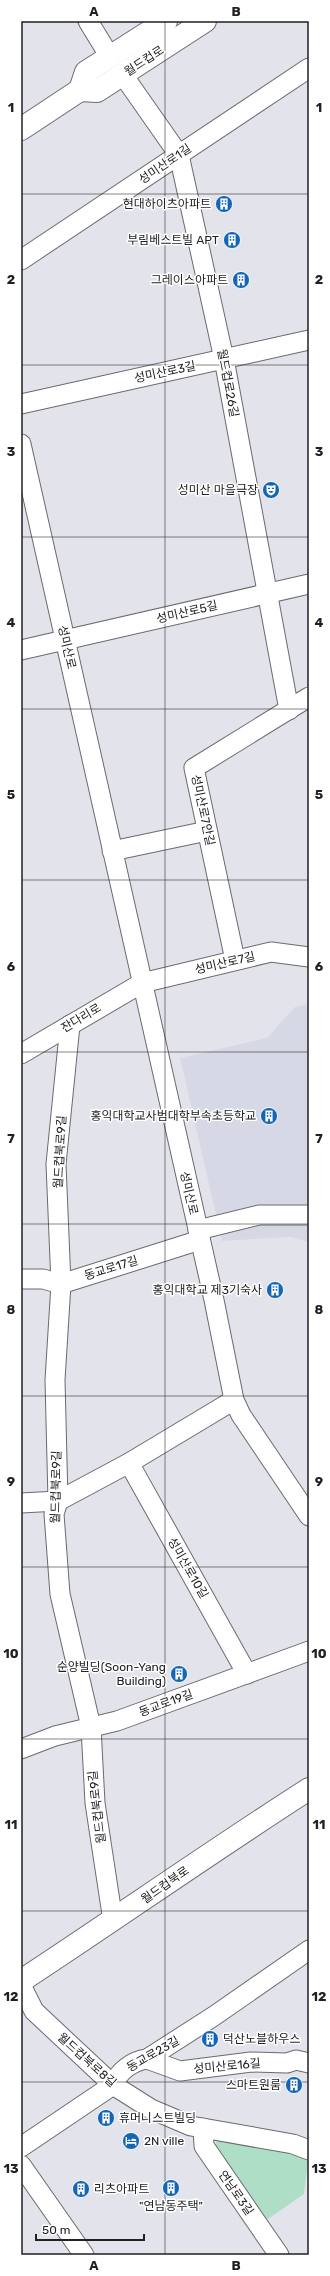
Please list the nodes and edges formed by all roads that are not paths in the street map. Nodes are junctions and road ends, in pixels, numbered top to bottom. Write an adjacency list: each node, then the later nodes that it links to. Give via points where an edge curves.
1 (88, 21): 4 (street)
2 (166, 21): 4 (main road, 월드컵로)
3 (205, 21): 6 (main road, 월드컵로)
4 (110, 56): 7 (main road, 월드컵로, via 86,72)
5 (309, 68): 9 (street, 성미산로1길)
6 (123, 75): 7 (main road, 월드컵로, via 97,91); 9 (street, 월드컵로26길)
7 (80, 90): 8 (main road)
8 (21, 129)
9 (179, 155): 10 (street, 성미산로1길); 12 (street, 월드컵로26길)
10 (21, 260)
11 (309, 340): 12 (street, 성미산로3길)
12 (224, 359): 13 (street, 성미산로3길); 16 (street, 월드컵로26길)
13 (21, 404)
14 (21, 444): 17 (street, 성미산로)
15 (309, 584): 16 (street, 성미산로5길)
16 (268, 593): 17 (street, 성미산로5길); 20 (street, 월드컵로26길)
17 (65, 640): 18 (street, 성미산로5길); 22 (street, 성미산로)
18 (21, 650)
19 (309, 697): 20 (street, 성미산로7안길)
20 (289, 710): 21 (street, 성미산로7안길, via 194,768)
21 (207, 831): 22 (street); 24 (street, 성미산로7안길)
22 (112, 851): 25 (street, 성미산로)
23 (309, 957): 24 (street, 성미산로7길, via 271,952)
24 (235, 960): 25 (street, 성미산로7길)
25 (142, 983): 26 (street, 잔다리로); 29 (street, 성미산로)
26 (70, 1025): 27 (street, 잔다리로); 31 (street, 월드컵북로9길, via 56,1164)
27 (21, 1054)
28 (309, 1215): 29 (street, 동교로17길, via 259,1215)
29 (199, 1235): 31 (street, 동교로17길); 32 (street, 성미산로)
30 (21, 1279): 31 (street, via 43,1279)
31 (61, 1284): 34 (street, 월드컵북로9길, via 55,1380)
32 (234, 1400): 33 (street); 36 (street, 성미산로, via 241,1415)
33 (129, 1463): 34 (street); 38 (street, 성미산로10길)
34 (58, 1502): 35 (street); 39 (street, 월드컵북로9길, via 54,1514 60,1594)
35 (21, 1503)
36 (309, 1516)
37 (309, 1651): 38 (street, 동교로19길)
38 (247, 1674): 39 (street, 동교로19길, via 117,1721)
39 (91, 1727): 40 (street, 동교로19길); 42 (street, 월드컵북로9길, via 95,1803)
40 (21, 1748)
41 (309, 1789): 42 (main road, 월드컵북로, via 218,1847)
42 (113, 1921): 44 (main road, 월드컵북로)
43 (309, 1950): 46 (street, 동교로23길)
44 (21, 1981)
45 (21, 1985): 48 (street, 월드컵북로8길, via 34,2011)
46 (147, 2059): 47 (street, 성미산로16길, via 180,2071 251,2062 287,2063 296,2060); 48 (street, 동교로23길, via 137,2060 117,2075)
47 (309, 2063)
48 (113, 2086): 49 (street, 월드컵북로8길, via 151,2109 191,2126); 50 (street, 동교로23길)
49 (203, 2128): 51 (street, 월드컵북로8길, via 293,2144); 54 (street, 연남로3길, via 204,2146)
50 (21, 2147)
51 (309, 2150)
52 (21, 2165): 53 (street)
53 (84, 2255)
54 (279, 2255)

